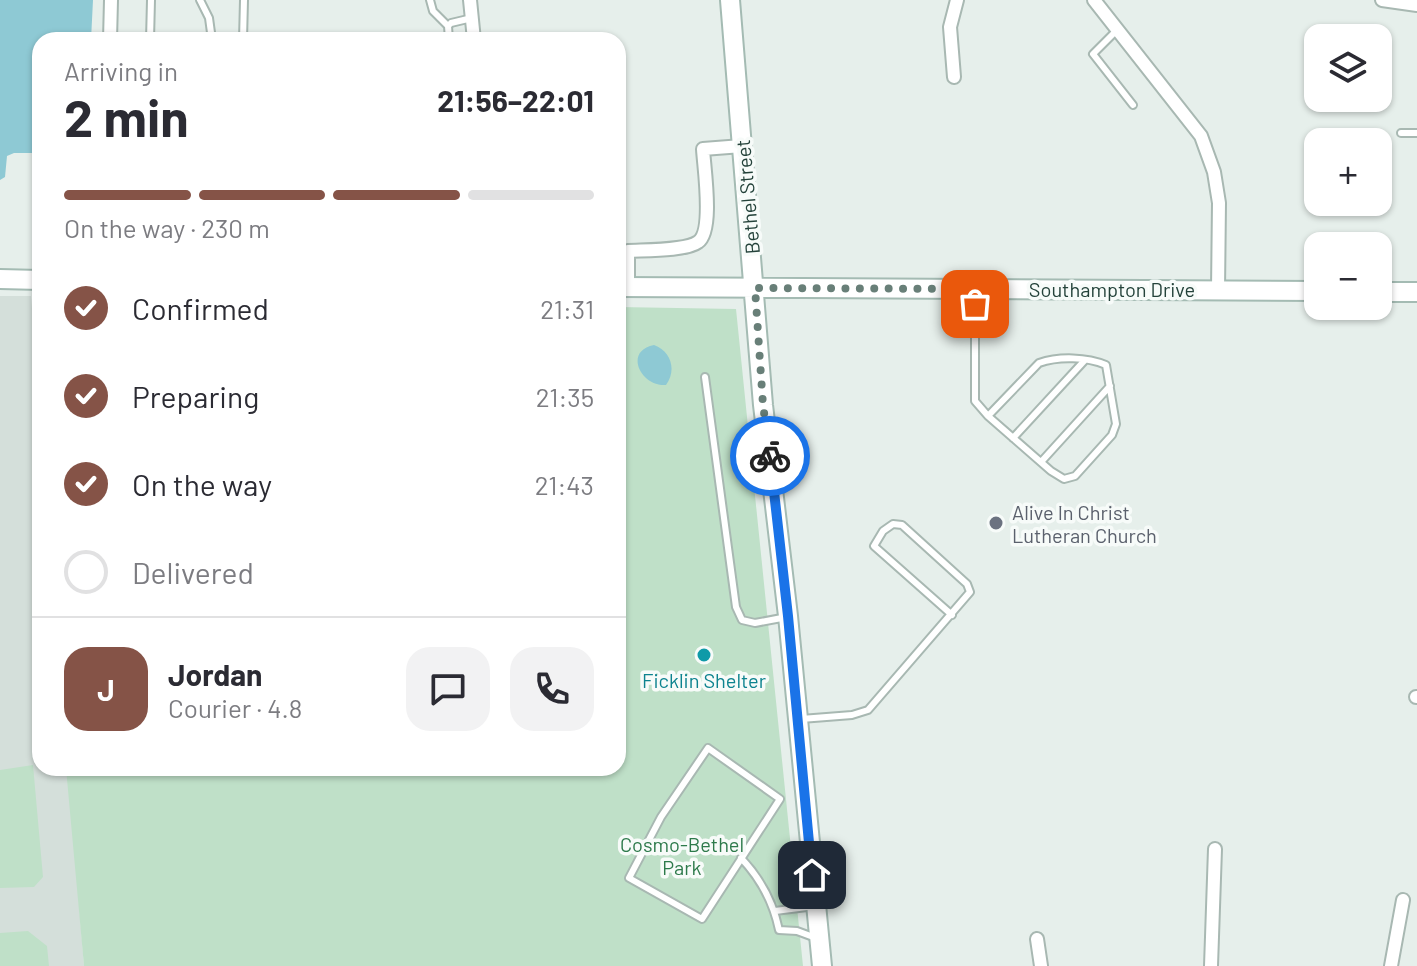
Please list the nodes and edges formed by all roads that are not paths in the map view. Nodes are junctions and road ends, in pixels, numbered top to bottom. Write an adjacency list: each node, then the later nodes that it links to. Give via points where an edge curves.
1 (111, 0): 15 (street)
2 (151, 0): 16 (lane)
3 (200, 0): 17 (lane)
4 (244, 0): 18 (lane)
5 (430, 0): 13 (lane)
6 (470, 0): 12 (street)
7 (730, 0): 25 (street, Bethel Street)
8 (957, 0): 21 (street, via 950,27)
9 (1094, 0): 14 (street)
10 (1382, 0): 11 (street)
11 (1417, 5)
12 (472, 18): 13 (lane); 20 (street)
13 (448, 26): 19 (lane)
14 (1117, 30): 22 (lane, via 1093,54); 32 (street, via 1201,136 1219,203)
15 (110, 32)
16 (150, 32)
17 (211, 32)
18 (243, 32)
19 (448, 32)
20 (473, 32)
21 (954, 77)
22 (1133, 105)
23 (1401, 133): 24 (lane)
24 (1417, 133)
25 (742, 146): 26 (street, via 703,149 706,216 697,243 628,251); 30 (street, Bethel Street)
26 (626, 265)
27 (0, 279): 28 (street)
28 (32, 280)
29 (626, 287): 30 (street, Southampton Drive)
30 (755, 288): 31 (street, Southampton Drive); 43 (street, Bethel Street)
31 (976, 289): 32 (street, Southampton Drive); 39 (lane, via 975,401)
32 (1218, 290): 33 (street, Southampton Drive)
33 (1304, 291)
34 (1392, 292): 35 (street)
35 (1417, 292)
36 (1085, 360): 38 (lane, via 1106,365); 39 (lane, via 1039,363); 40 (lane)
37 (705, 377): 43 (lane, via 736,607 742,620 755,623)
38 (1110, 386): 41 (lane); 41 (lane, via 1116,424 1112,435 1075,476 1064,479)
39 (988, 416): 40 (lane)
40 (1013, 438): 41 (lane)
41 (1041, 462)
42 (952, 615): 42 (lane, via 970,592 967,584 902,525 883,531 874,546); 44 (lane, via 868,710)
43 (788, 616): 44 (street, Bethel Street)
44 (797, 719): 48 (street, Bethel Street)
45 (1215, 849): 54 (street)
46 (741, 858): 46 (lane, via 780,799 708,748 661,817 629,878 702,919); 49 (lane, via 759,876)
47 (1403, 900): 55 (street)
48 (816, 906): 49 (lane); 50 (street, Bethel Street)
49 (775, 911): 50 (lane, via 779,930)
50 (819, 939): 52 (street, Bethel Street)
51 (1037, 939): 53 (street)
52 (822, 966)
53 (1041, 966)
54 (1211, 966)
55 (1391, 966)

